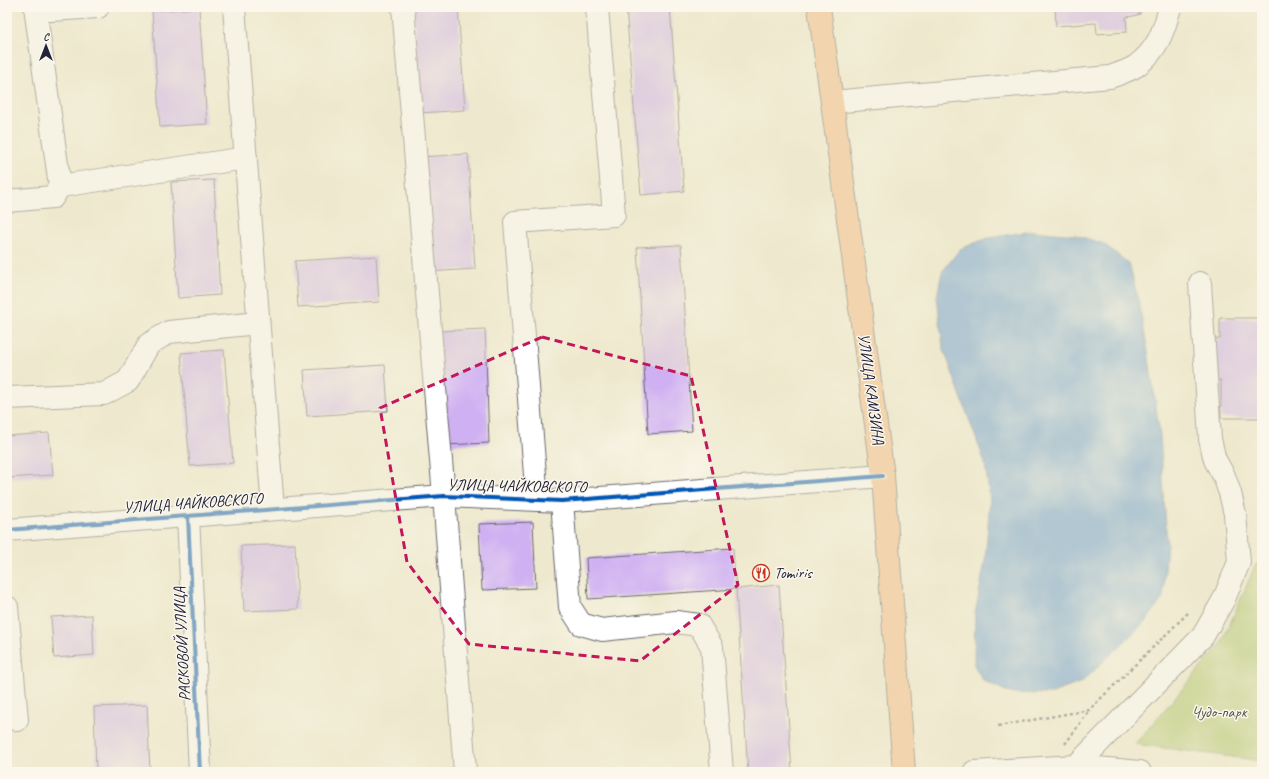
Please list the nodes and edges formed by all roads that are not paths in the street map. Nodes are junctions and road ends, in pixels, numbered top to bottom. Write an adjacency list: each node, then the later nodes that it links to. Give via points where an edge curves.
1 (98, 7): 7 (street)
2 (234, 7): 9 (street)
3 (403, 7): 16 (street)
4 (597, 7): 17 (street, via 614,215 515,222)
5 (819, 7): 8 (main road, УЛИЦА КАМЗИНА)
6 (1170, 7): 8 (street, via 1165,26 1154,49 1135,66 1110,77)
7 (35, 9): 10 (street)
8 (832, 102): 15 (main road, УЛИЦА КАМЗИНА)
9 (246, 158): 10 (street); 13 (street)
10 (60, 186): 11 (street, via 53,197)
11 (7, 201)
12 (1200, 283): 24 (street, via 1210,439 1235,514 1239,562 1224,599 1203,636)
13 (258, 323): 14 (street, via 170,332 149,344 128,381 104,394); 19 (street)
14 (7, 398)
15 (883, 476): 18 (street, УЛИЦА ЧАЙКОВСКОГО); 28 (main road, УЛИЦА КАМЗИНА)
16 (444, 496): 17 (street, УЛИЦА ЧАЙКОВСКОГО); 19 (street, УЛИЦА ЧАЙКОВСКОГО); 26 (street)
17 (537, 500): 18 (street, УЛИЦА ЧАЙКОВСКОГО)
18 (562, 501): 27 (street, via 570,607 581,624 602,630 676,622 699,625 712,647)
19 (273, 509): 20 (street, УЛИЦА ЧАЙКОВСКОГО)
20 (188, 516): 21 (street, УЛИЦА ЧАЙКОВСКОГО); 25 (street, РАСКОВОЙ УЛИЦА)
21 (7, 530)
22 (7, 607): 23 (street)
23 (17, 720)
24 (1076, 766): 29 (street); 30 (street)
25 (200, 772)
26 (465, 772)
27 (722, 772)
28 (904, 772)
29 (974, 772)
30 (1140, 772)

